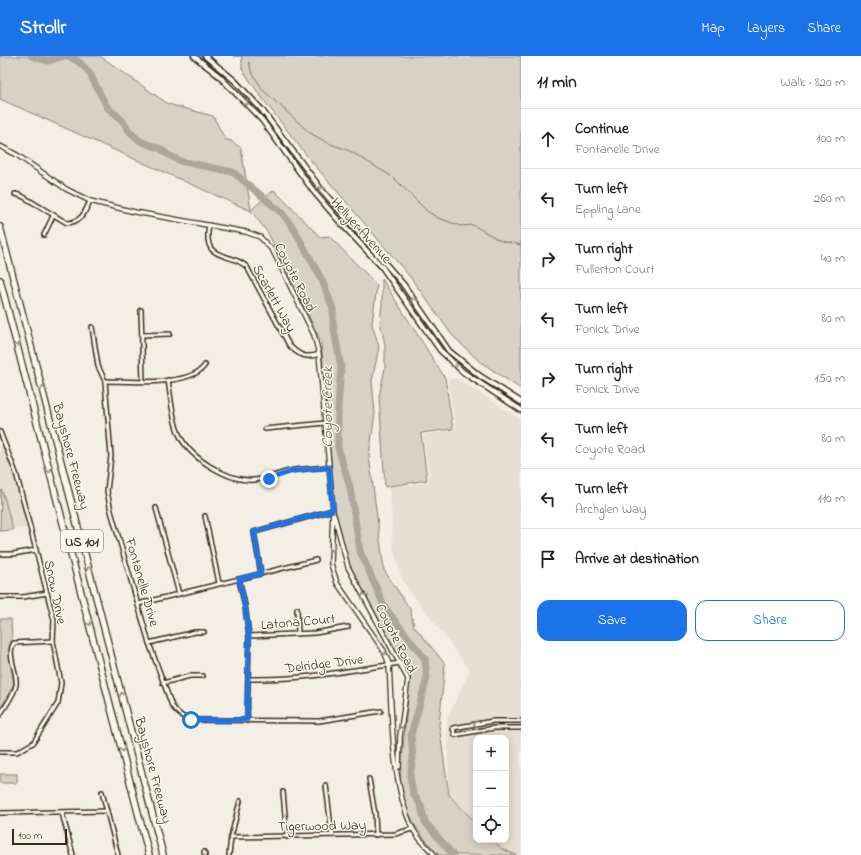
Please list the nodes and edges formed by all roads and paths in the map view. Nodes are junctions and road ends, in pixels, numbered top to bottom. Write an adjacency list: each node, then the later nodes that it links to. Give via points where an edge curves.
1 (194, 56): 4 (main road, Hellyer Avenue)
2 (205, 56): 3 (main road, Hellyer Avenue)
3 (223, 70): 4 (main road); 15 (main road, Hellyer Avenue, one-way to 3, via 403,284 321,189 262,110)
4 (218, 76): 18 (main road, Hellyer Avenue, one-way to 18, via 262,120 314,192 382,267)
5 (0, 146): 7 (street, Coyote Road, via 66,189)
6 (15, 194): 8 (street)
7 (90, 201): 8 (street, via 84,216 73,223 62,222); 9 (street, Coyote Road, via 127,211)
8 (53, 216): 11 (street)
9 (209, 225): 19 (street, Coyote Road, via 246,232 260,237 267,243 314,335); 19 (street, Scarlett Way, via 208,240 211,249 220,256 238,261 247,267 295,353 303,356)
10 (0, 227): 78 (highway, Bayshore Freeway / US 101, one-way to 10)
11 (44, 235)
12 (0, 280): 77 (highway, Bayshore Freeway / US 101, one-way to 77)
13 (141, 310): 16 (street)
14 (92, 327): 23 (street, Fontanelle Drive, via 98,366)
15 (435, 332): 18 (main road); 24 (main road, Hellyer Avenue, via 458,359)
16 (143, 334): 17 (street); 21 (street)
17 (170, 334)
18 (430, 336): 25 (main road, Hellyer Avenue, one-way to 25, via 440,350 463,372)
19 (320, 354): 26 (street, Coyote Road)
20 (205, 365): 22 (street, via 196,374)
21 (144, 380): 22 (street); 23 (street)
22 (168, 380): 29 (street, via 176,427 184,444 226,475 252,480 269,479 292,471)
23 (105, 381): 42 (street, Fontanelle Drive, via 111,456 107,491)
24 (521, 402)
25 (521, 410)
26 (325, 423): 27 (street); 29 (street, Coyote Road)
27 (265, 429)
28 (0, 432): 33 (street, Snow Drive, via 16,473)
29 (329, 467): 31 (street, Coyote Road)
30 (156, 508): 40 (street)
31 (333, 510): 36 (street, via 254,532); 50 (street, Coyote Road, one-way to 31, via 348,567); 51 (street, Coyote Road, one-way to 51, via 332,564 337,583 378,640)
32 (205, 516): 38 (street)
33 (36, 550): 34 (street); 39 (street, Snow Drive)
34 (0, 554)
35 (316, 560): 36 (street)
36 (261, 574): 37 (street)
37 (239, 579): 38 (street); 47 (street)
38 (219, 583): 40 (street)
39 (47, 593): 41 (street, via 28,597); 48 (street, Snow Drive, via 54,620)
40 (179, 594): 42 (street)
41 (0, 597)
42 (138, 604): 49 (street, Fontanelle Drive)
43 (297, 609): 46 (street)
44 (348, 627): 46 (street, Latona Court)
45 (204, 632): 49 (street)
46 (298, 634): 47 (street, Latona Court)
47 (249, 636): 53 (street)
48 (54, 641): 56 (street, via 14,642 11,650 16,677 15,688); 60 (street, Snow Drive, via 61,683 58,703 33,744 24,750)
49 (149, 644): 54 (street, Fontanelle Drive)
50 (400, 662): 51 (street, Delridge Drive); 62 (street, Coyote Road, one-way to 50, via 400,736 408,679)
51 (389, 664): 53 (street, Delridge Drive, via 317,677 285,680); 62 (street, Coyote Road)
52 (203, 676): 54 (street, via 190,676)
53 (250, 679): 57 (street)
54 (163, 683): 57 (street, Fontanelle Drive, via 172,706 183,718)
55 (381, 711): 57 (street, Fontanelle Drive, via 318,721)
56 (0, 715)
57 (247, 720)
58 (521, 721): 59 (street, one-way to 59, via 493,721 453,728 454,735 494,728)
59 (521, 728)
60 (0, 752)
61 (369, 778): 72 (street)
62 (398, 782): 70 (street, Coyote Road)
63 (326, 785): 71 (street)
64 (102, 792): 67 (street)
65 (283, 792): 73 (street)
66 (240, 801): 74 (street)
67 (106, 811): 69 (street); 76 (street)
68 (0, 813): 69 (street)
69 (62, 813): 75 (street)
70 (412, 829): 72 (street, Tigerwood Way, via 395,834); 80 (street, Coyote Road)
71 (332, 835): 72 (street, Tigerwood Way); 73 (street, Tigerwood Way)
72 (376, 835)
73 (288, 836): 74 (street, Tigerwood Way)
74 (231, 837): 79 (street)
75 (73, 855)
76 (118, 855)
77 (149, 855)
78 (163, 855)
79 (229, 855)
80 (435, 855)

